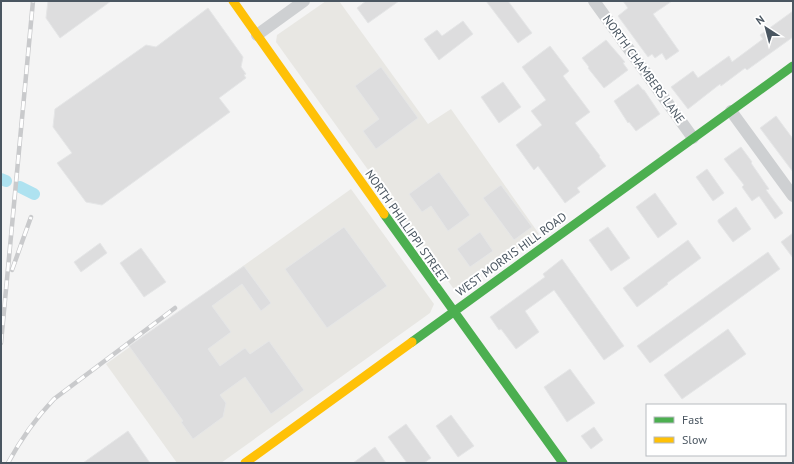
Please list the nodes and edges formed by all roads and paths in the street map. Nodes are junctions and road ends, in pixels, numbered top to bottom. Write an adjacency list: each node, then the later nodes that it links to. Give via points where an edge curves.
1 (233, 1): 4 (street, NORTH PHILLIPPI STREET)
2 (304, 1): 4 (street)
3 (594, 1): 7 (street, NORTH CHAMBERS LANE)
4 (257, 35): 9 (street, NORTH PHILLIPPI STREET)
5 (793, 66): 6 (street, WEST MORRIS HILL ROAD)
6 (731, 111): 7 (street, WEST MORRIS HILL ROAD); 8 (street)
7 (694, 138): 9 (street, WEST MORRIS HILL ROAD)
8 (793, 196)
9 (453, 312): 10 (street, WEST MORRIS HILL ROAD); 11 (street, NORTH PHILLIPPI STREET)
10 (245, 463)
11 (563, 463)

